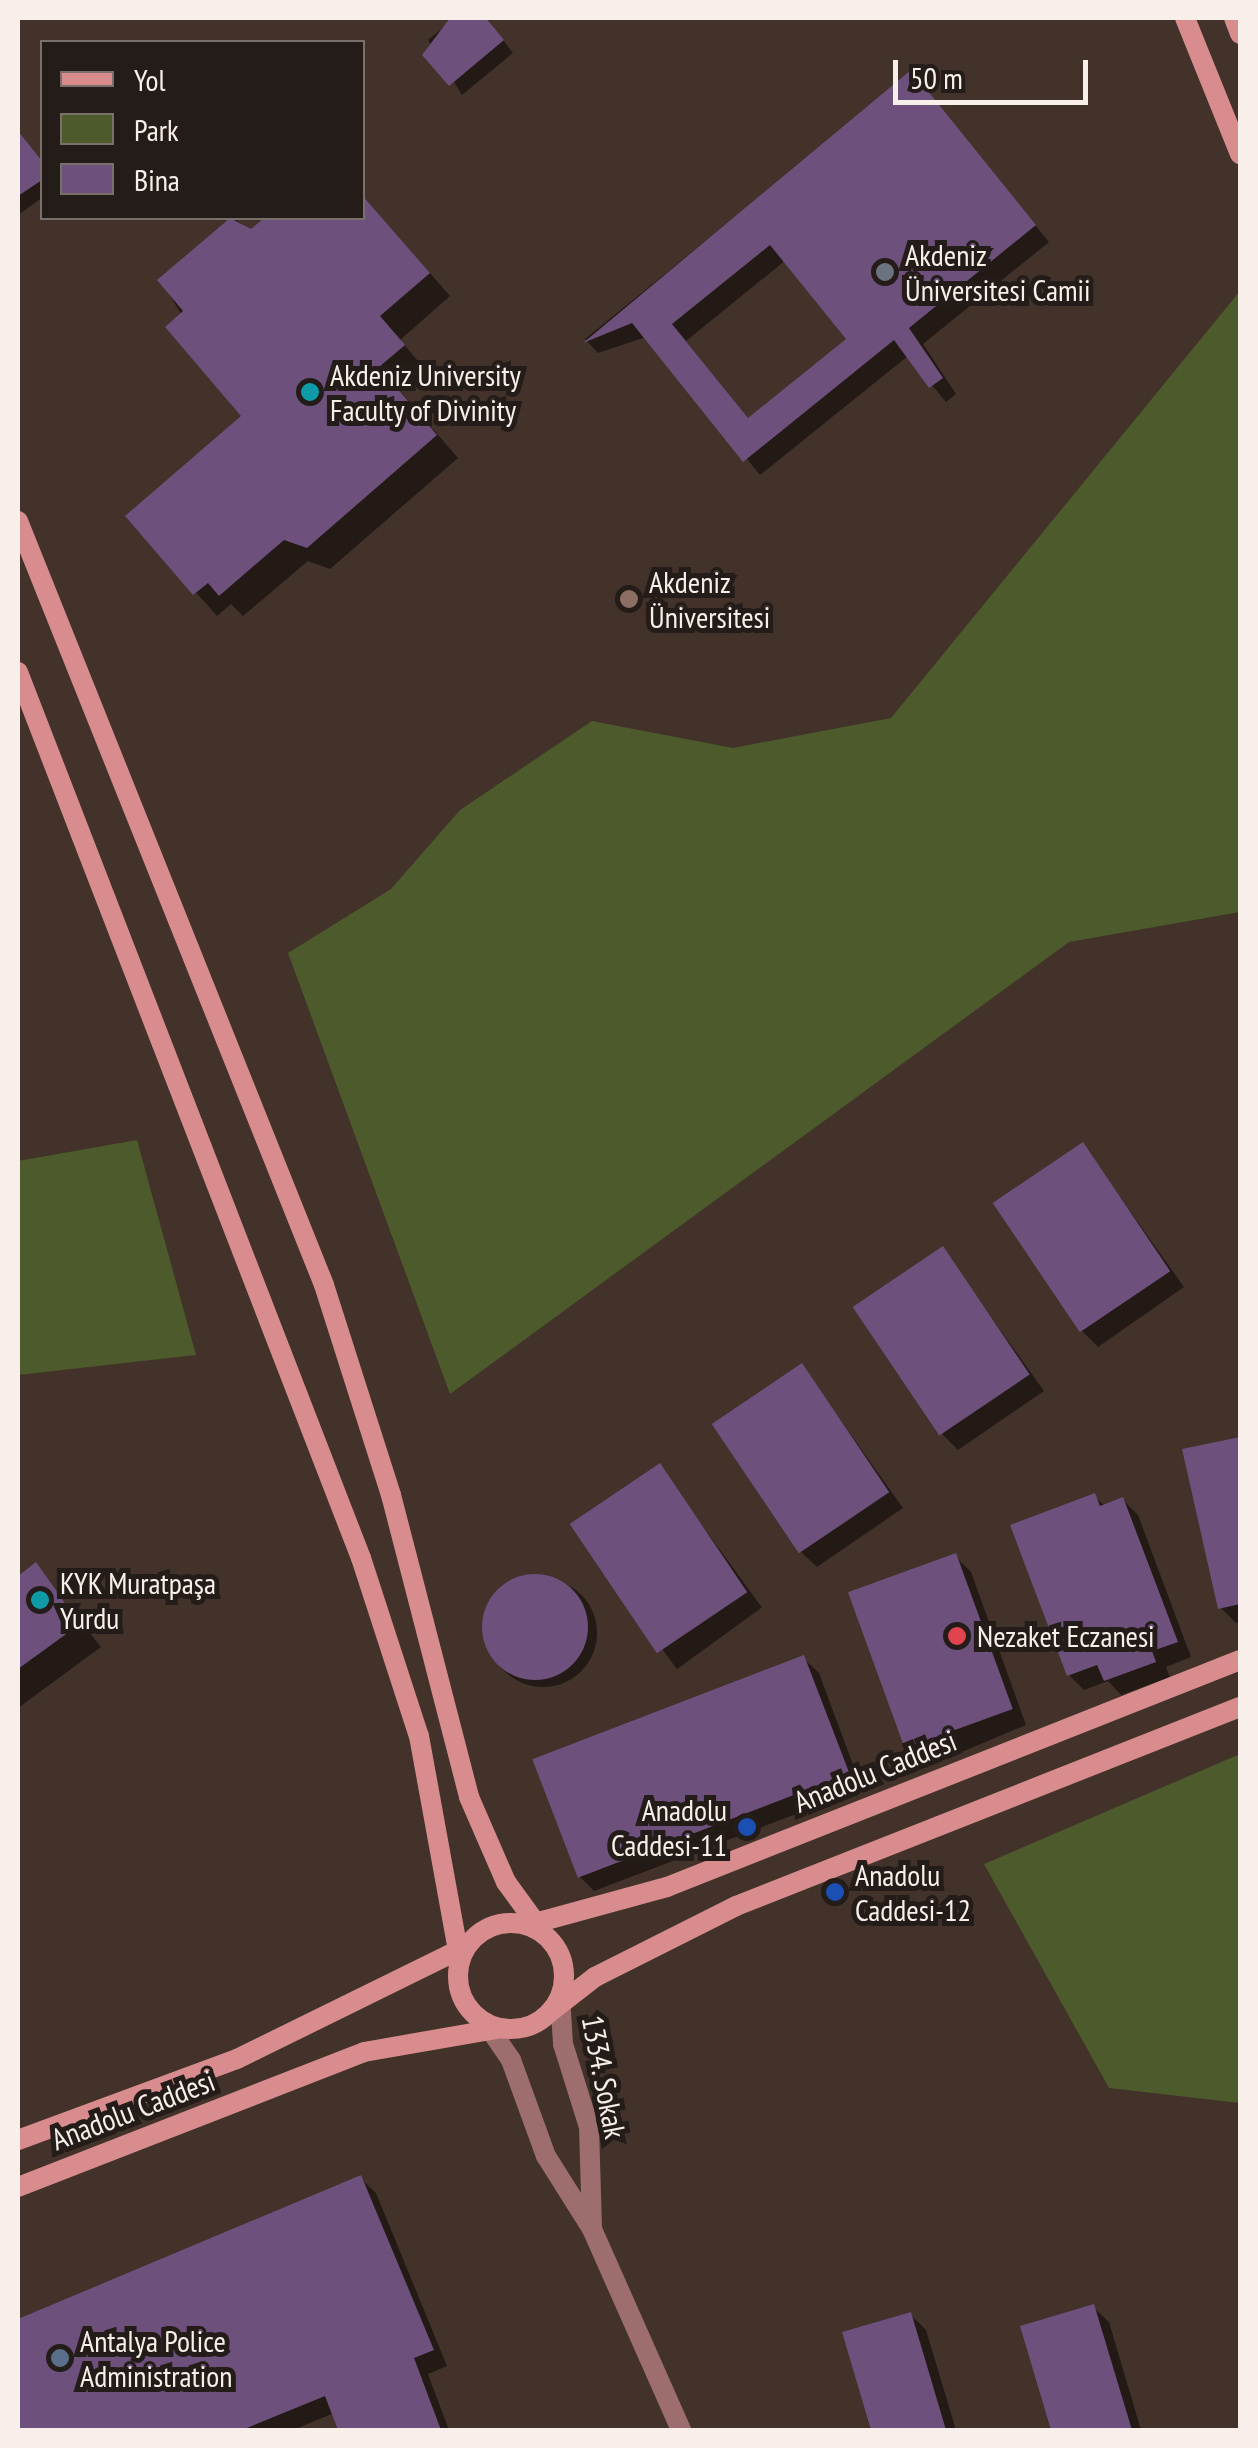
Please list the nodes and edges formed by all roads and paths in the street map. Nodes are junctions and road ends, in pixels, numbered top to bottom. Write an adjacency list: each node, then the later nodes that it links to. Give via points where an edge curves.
1 (1185, 18): 4 (street)
2 (1234, 18): 3 (street)
3 (1240, 34)
4 (1240, 154)
5 (18, 521): 9 (street, via 324,1285 391,1495 469,1798)
6 (18, 672): 10 (street, via 362,1558 418,1736)
7 (1240, 1660): 9 (street, Anadolu Caddesi, via 667,1887)
8 (1240, 1707): 11 (street, via 736,1906 594,1977)
9 (535, 1927): 10 (street, via 494,1925); 11 (street, via 562,1962)
10 (462, 1953): 12 (street, via 462,1996); 13 (street, Anadolu Caddesi, via 237,2059)
11 (556, 2004): 12 (street); 15 (street, 1334. Sokak, via 589,2127)
12 (492, 2026): 14 (street, Anadolu Caddesi, via 364,2052); 15 (street, 1334. Sokak, via 546,2156)
13 (18, 2140)
14 (18, 2187)
15 (592, 2229): 16 (street, 1334. Sokak)
16 (681, 2430)

